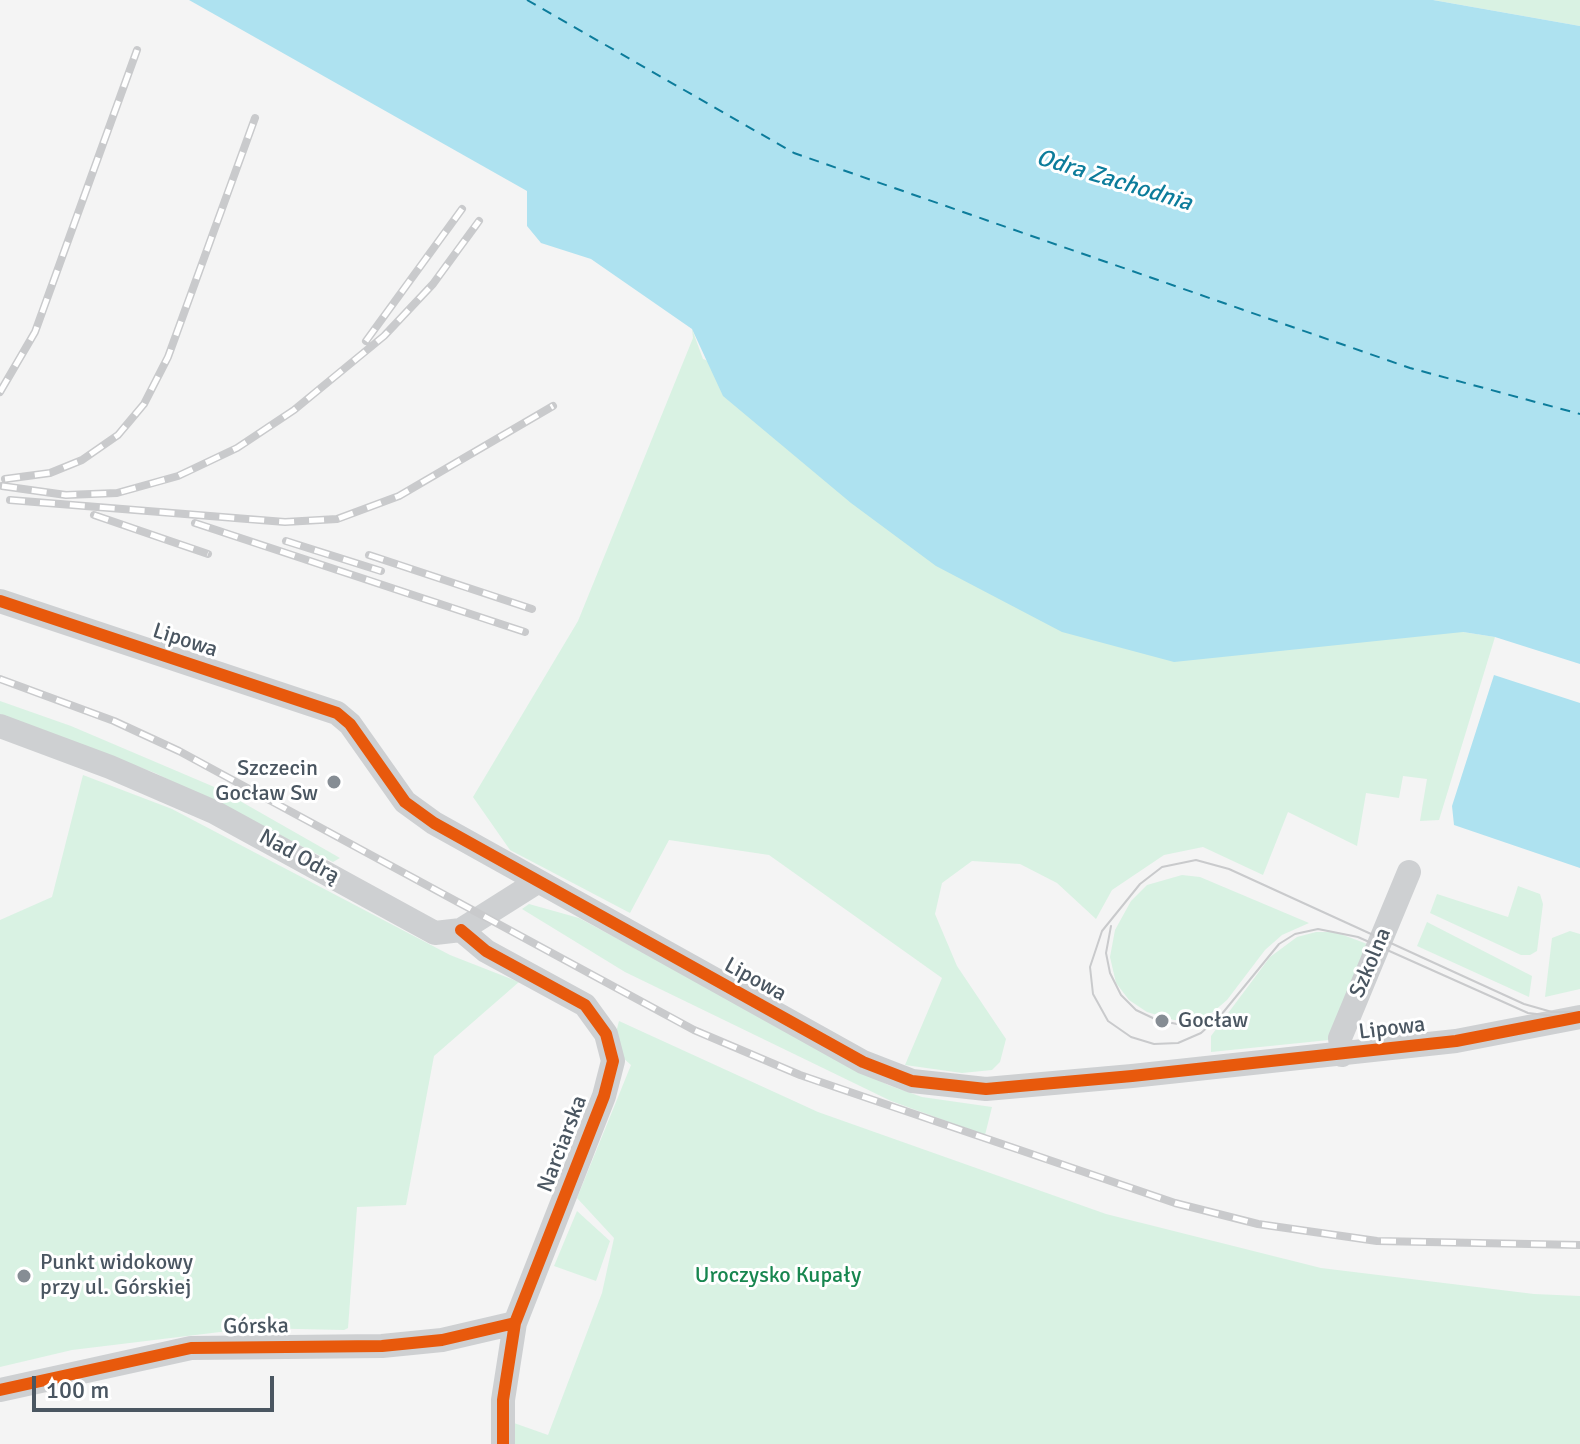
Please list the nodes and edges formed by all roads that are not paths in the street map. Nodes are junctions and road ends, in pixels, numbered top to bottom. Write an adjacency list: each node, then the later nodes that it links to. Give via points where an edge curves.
1 (0, 601): 4 (street, Lipowa, via 337,713 405,802)
2 (0, 726): 5 (street, Nad Odrą, via 214,812 429,931)
3 (1409, 872): 7 (street, Szkolna, via 1340,1038)
4 (537, 882): 5 (street); 7 (street, Lipowa, via 863,1062 921,1084 1007,1088)
5 (461, 930): 8 (street, Narciarska, via 486,951 585,1005 612,1048 604,1096)
6 (1580, 1017): 7 (street, Lipowa, via 1479,1038)
7 (1342, 1055)
8 (515, 1323): 9 (street, Górska, via 442,1340 382,1346 191,1348); 10 (street, Narciarska, via 503,1400)
9 (0, 1390)
10 (503, 1444)

